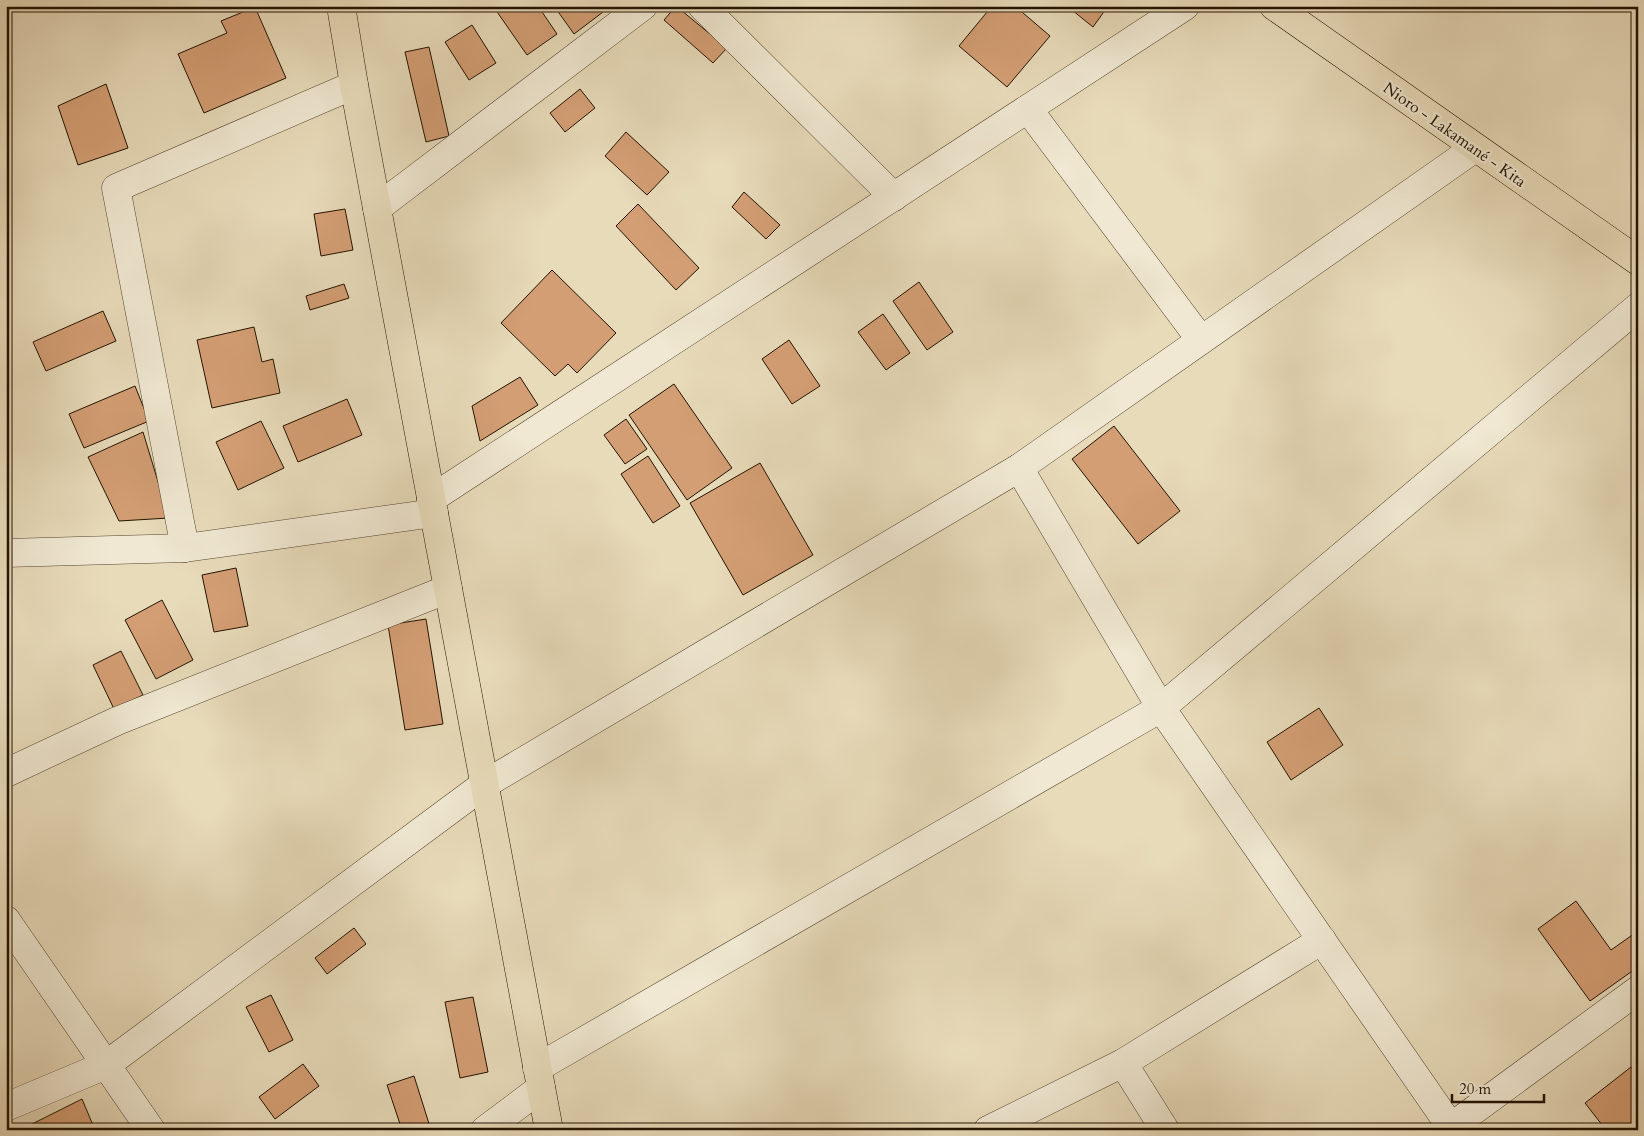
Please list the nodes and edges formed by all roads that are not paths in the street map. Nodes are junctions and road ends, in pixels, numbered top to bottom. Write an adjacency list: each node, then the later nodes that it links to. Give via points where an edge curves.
1 (341, 6): 6 (main road)
2 (643, 6): 10 (street)
3 (702, 6): 9 (street)
4 (1185, 6): 7 (street)
5 (1274, 6): 8 (main road, Nioro - Lakamané - Kita)
6 (354, 85): 10 (main road); 16 (street, via 116,188)
7 (1028, 109): 9 (street); 13 (street)
8 (1475, 148): 11 (main road, Nioro - Lakamané - Kita); 13 (street)
9 (894, 197): 15 (street)
10 (377, 208): 15 (main road)
11 (1638, 261)
12 (1638, 307): 19 (street)
13 (1201, 340): 14 (street)
14 (1019, 468): 19 (street); 21 (street)
15 (432, 506): 16 (street); 18 (main road)
16 (185, 548): 17 (street)
17 (6, 553)
18 (448, 589): 20 (street, via 117,721); 21 (main road)
19 (1161, 708): 23 (street); 27 (street)
20 (6, 772)
21 (485, 784): 26 (street); 27 (main road)
22 (6, 920): 26 (street)
23 (1322, 940): 25 (street); 29 (street)
24 (1638, 990): 29 (street)
25 (1123, 1063): 33 (street); 34 (street)
26 (106, 1065): 28 (street); 30 (street)
27 (539, 1078): 31 (street); 32 (main road)
28 (6, 1107)
29 (1452, 1128)
30 (151, 1130)
31 (485, 1130)
32 (549, 1130)
33 (988, 1130)
34 (1165, 1130)

